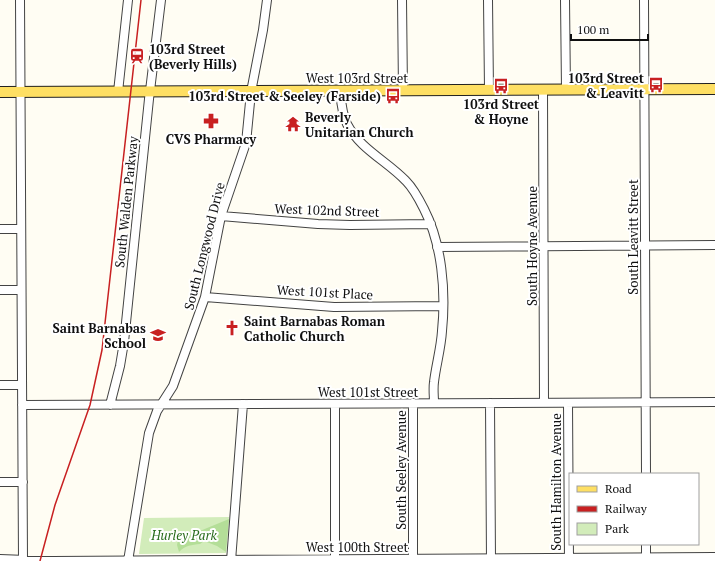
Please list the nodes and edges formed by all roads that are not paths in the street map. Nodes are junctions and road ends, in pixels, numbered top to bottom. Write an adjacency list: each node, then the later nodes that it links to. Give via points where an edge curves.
1 (20, 0): 17 (street)
2 (128, 0): 18 (street)
3 (161, 0): 19 (street, South Walden Parkway)
4 (267, 0): 20 (street, South Longwood Drive)
5 (402, 0): 15 (street)
6 (488, 0): 10 (street)
7 (565, 0): 12 (street)
8 (644, 0): 13 (street, South Leavitt Street)
9 (715, 89): 13 (main road, West 103rd Street)
10 (489, 90): 11 (main road, West 103rd Street); 15 (main road, West 103rd Street)
11 (544, 90): 12 (main road, West 103rd Street); 26 (street, South Hoyne Avenue)
12 (566, 90): 13 (main road, West 103rd Street)
13 (644, 90): 27 (street, South Leavitt Street)
14 (340, 91): 15 (main road, West 103rd Street); 20 (main road, West 103rd Street); 22 (street, via 342,108 355,136 406,181)
15 (403, 91)
16 (0, 92): 17 (main road, West 103rd Street)
17 (20, 92): 18 (main road, West 103rd Street); 24 (street)
18 (118, 92): 19 (main road, West 103rd Street)
19 (150, 92): 20 (main road, West 103rd Street); 45 (street, South Walden Parkway, via 124,342)
20 (251, 92): 21 (street, South Longwood Drive, via 246,143)
21 (221, 216): 22 (street, West 102nd Street, via 350,225); 31 (street, South Longwood Drive)
22 (431, 224): 28 (street)
23 (0, 229): 24 (street)
24 (21, 229): 30 (street)
25 (715, 245): 27 (street)
26 (544, 246): 27 (street); 28 (street); 41 (street, South Hoyne Avenue)
27 (645, 246): 36 (street, South Leavitt Street)
28 (437, 247): 32 (street)
29 (0, 290): 30 (street)
30 (21, 290): 34 (street)
31 (205, 297): 32 (street, West 101st Place, via 334,307); 46 (street, South Longwood Drive, via 173,386)
32 (443, 306): 39 (street)
33 (0, 385): 34 (street)
34 (22, 385): 44 (street)
35 (568, 402): 36 (street, West 101st Street); 41 (street, West 101st Street); 53 (street, South Hamilton Avenue)
36 (646, 402): 37 (street, West 101st Street); 47 (street, South Leavitt Street)
37 (715, 402)
38 (413, 403): 39 (street, West 101st Street); 43 (street, West 101st Street); 59 (street, South Seeley Avenue)
39 (434, 403): 40 (street, West 101st Street)
40 (490, 403): 41 (street, West 101st Street); 60 (street)
41 (544, 403)
42 (242, 404): 43 (street, West 101st Street); 46 (street, West 101st Street); 57 (street)
43 (335, 404): 58 (street)
44 (22, 405): 45 (street, West 101st Street); 49 (street)
45 (110, 405): 46 (street, West 101st Street)
46 (162, 405): 56 (street, South Longwood Drive, via 157,411 149,433)
47 (646, 473)
48 (0, 482): 49 (street)
49 (23, 482): 55 (street)
50 (646, 545): 54 (street)
51 (715, 557): 54 (street, West 100th Street)
52 (0, 559): 55 (street, West 100th Street)
53 (568, 559): 54 (street, West 100th Street); 60 (street, West 100th Street)
54 (646, 559)
55 (23, 560): 61 (street, West 100th Street)
56 (128, 560): 57 (street, West 100th Street); 61 (street, West 100th Street)
57 (231, 560): 58 (street, West 100th Street)
58 (335, 560): 59 (street, West 100th Street)
59 (413, 560): 60 (street, West 100th Street)
60 (491, 560)
61 (52, 561)

